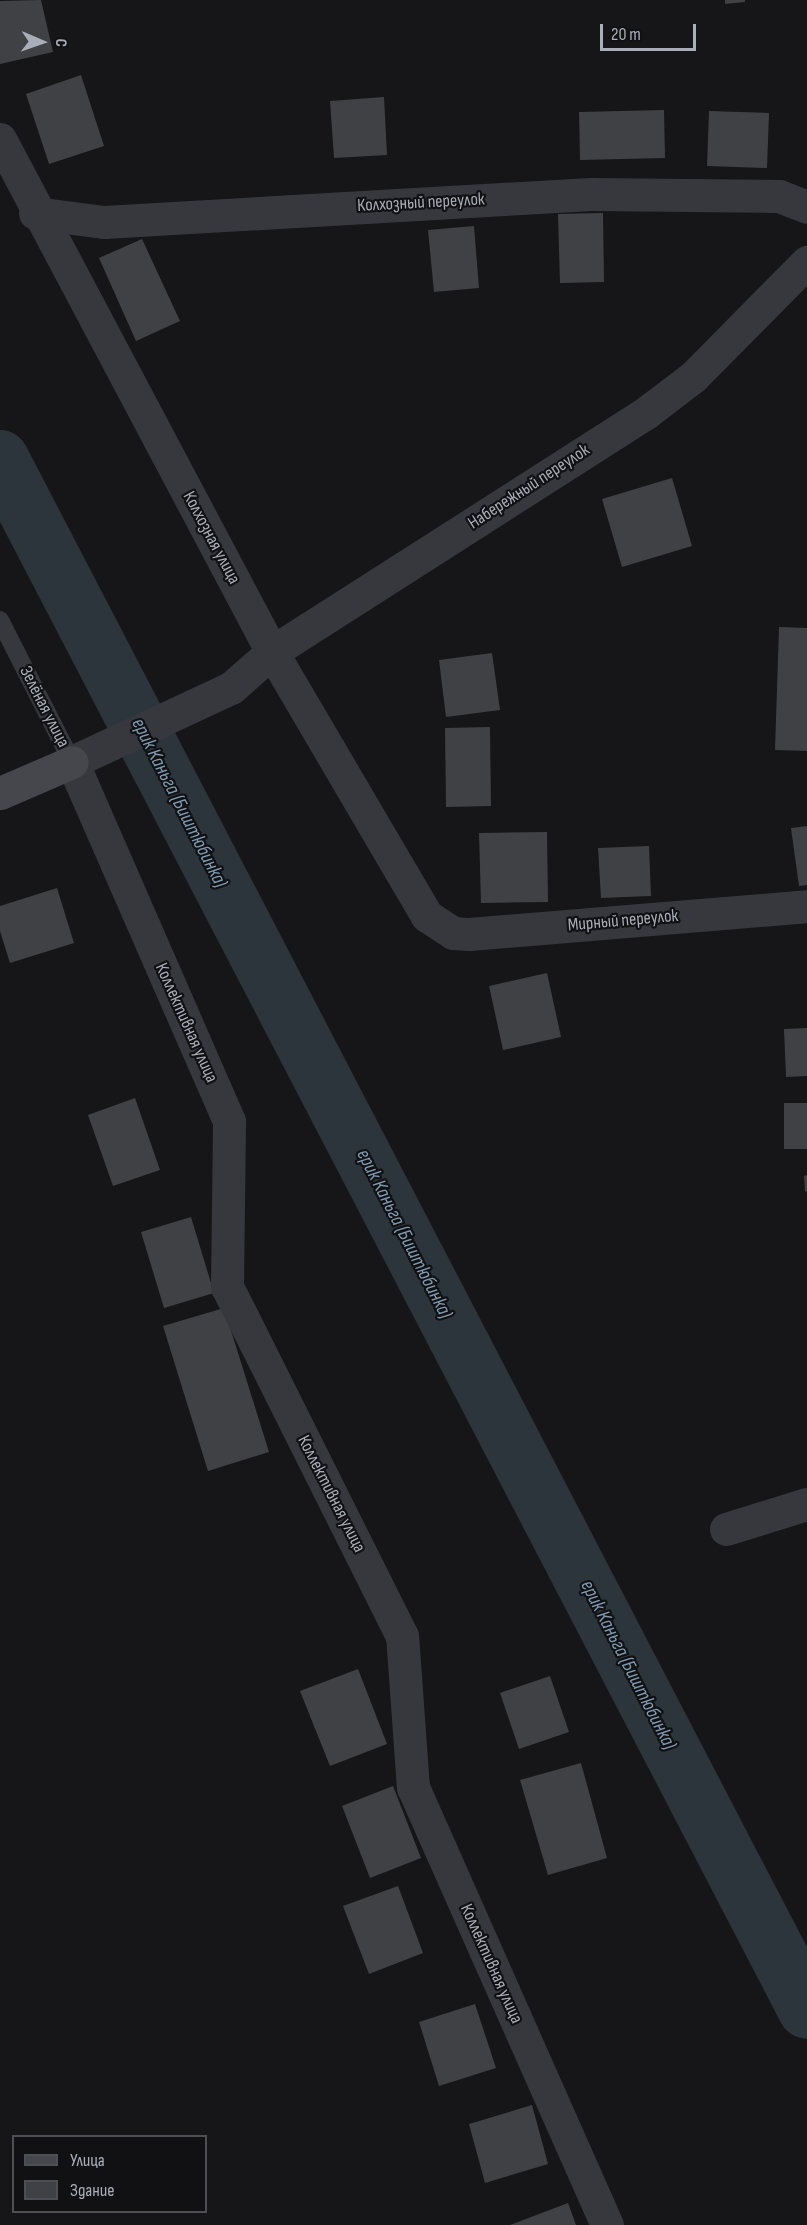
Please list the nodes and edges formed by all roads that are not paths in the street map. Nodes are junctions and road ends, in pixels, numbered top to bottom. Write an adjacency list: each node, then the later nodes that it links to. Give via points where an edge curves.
1 (0, 139): 3 (street, Колхозная улица)
2 (807, 207): 3 (street, Колхозный переулок, via 779,196 591,194 104,222)
3 (35, 213): 6 (street, Колхозная улица)
4 (807, 262): 6 (street, Набережный переулок, via 669,396)
5 (0, 620): 7 (lane, Зелёная улица)
6 (272, 652): 7 (street, Набережный переулок, via 231,688); 10 (street, Колхозная улица, via 417,903)
7 (72, 762): 8 (street); 13 (street, Коллективная улица, via 228,1121 227,1287 402,1636 413,1788)
8 (0, 793)
9 (807, 906): 10 (street, Мирный переулок, via 469,934)
10 (440, 927)
11 (807, 1504): 12 (street)
12 (726, 1529)
13 (607, 2225)

